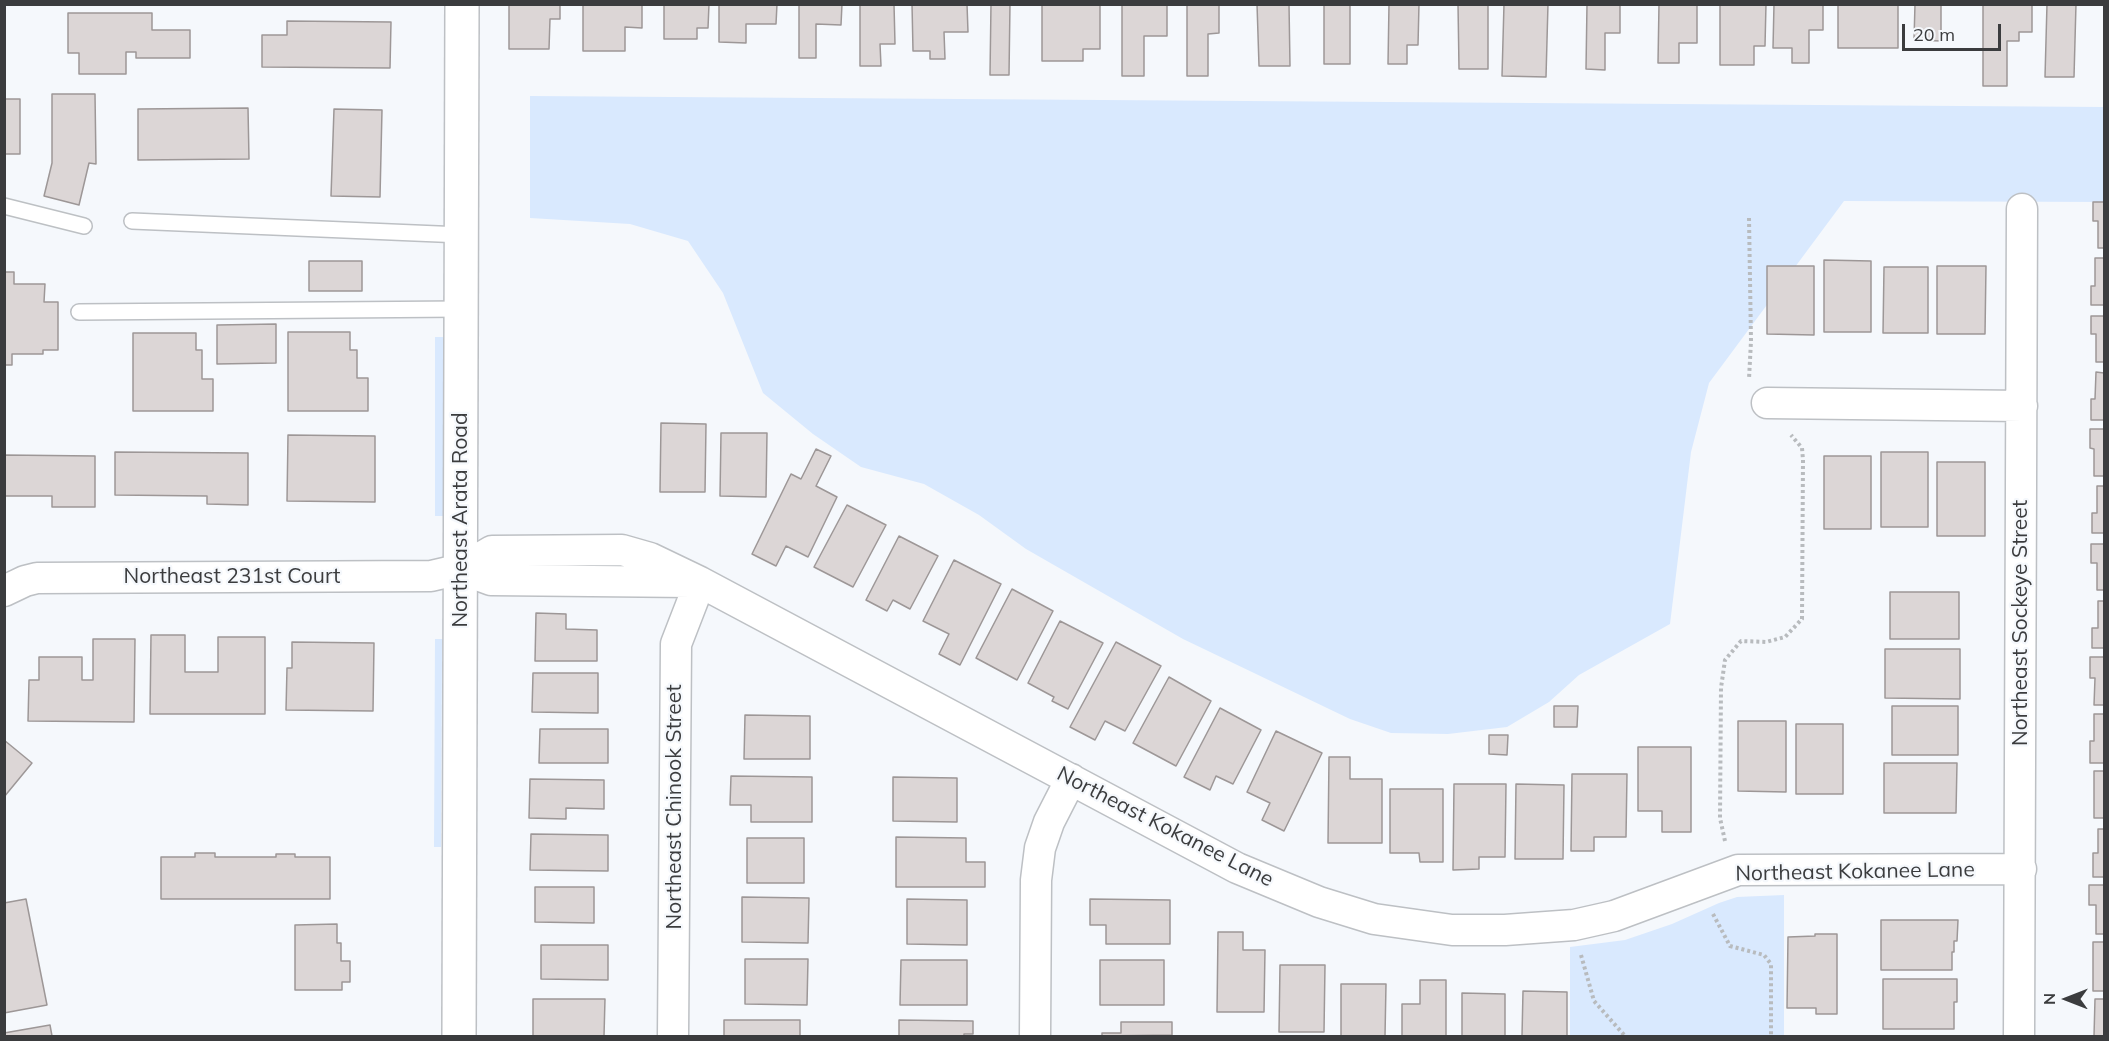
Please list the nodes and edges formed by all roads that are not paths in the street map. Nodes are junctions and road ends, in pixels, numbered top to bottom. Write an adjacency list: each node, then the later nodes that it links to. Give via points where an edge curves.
1 (462, 4): 6 (street, Northeast Arata Road)
2 (4, 206): 5 (lane)
3 (2022, 209): 10 (street, Northeast Sockeye Street)
4 (132, 220): 6 (lane)
5 (84, 226)
6 (462, 235): 7 (street, Northeast Arata Road)
7 (461, 309): 8 (lane); 11 (street, Northeast Arata Road)
8 (79, 312)
9 (1758, 392): 10 (street)
10 (2022, 406): 15 (street, Northeast Sockeye Street)
11 (461, 569): 12 (street, Northeast Kokanee Lane, via 491,580); 13 (street, Northeast 231st Court, via 430,576 37,578); 16 (street, Northeast Arata Road)
12 (700, 582): 14 (street, Northeast Kokanee Lane); 17 (street, Northeast Chinook Street, via 676,644)
13 (4, 591)
14 (1071, 779): 15 (street, Northeast Kokanee Lane, via 1237,868 1319,902 1374,919 1452,930 1574,926 1614,916 1738,870); 18 (street, via 1040,848 1036,880)
15 (2021, 869): 19 (street, Northeast Sockeye Street)
16 (459, 1036)
17 (673, 1036)
18 (1035, 1036)
19 (2019, 1036)

